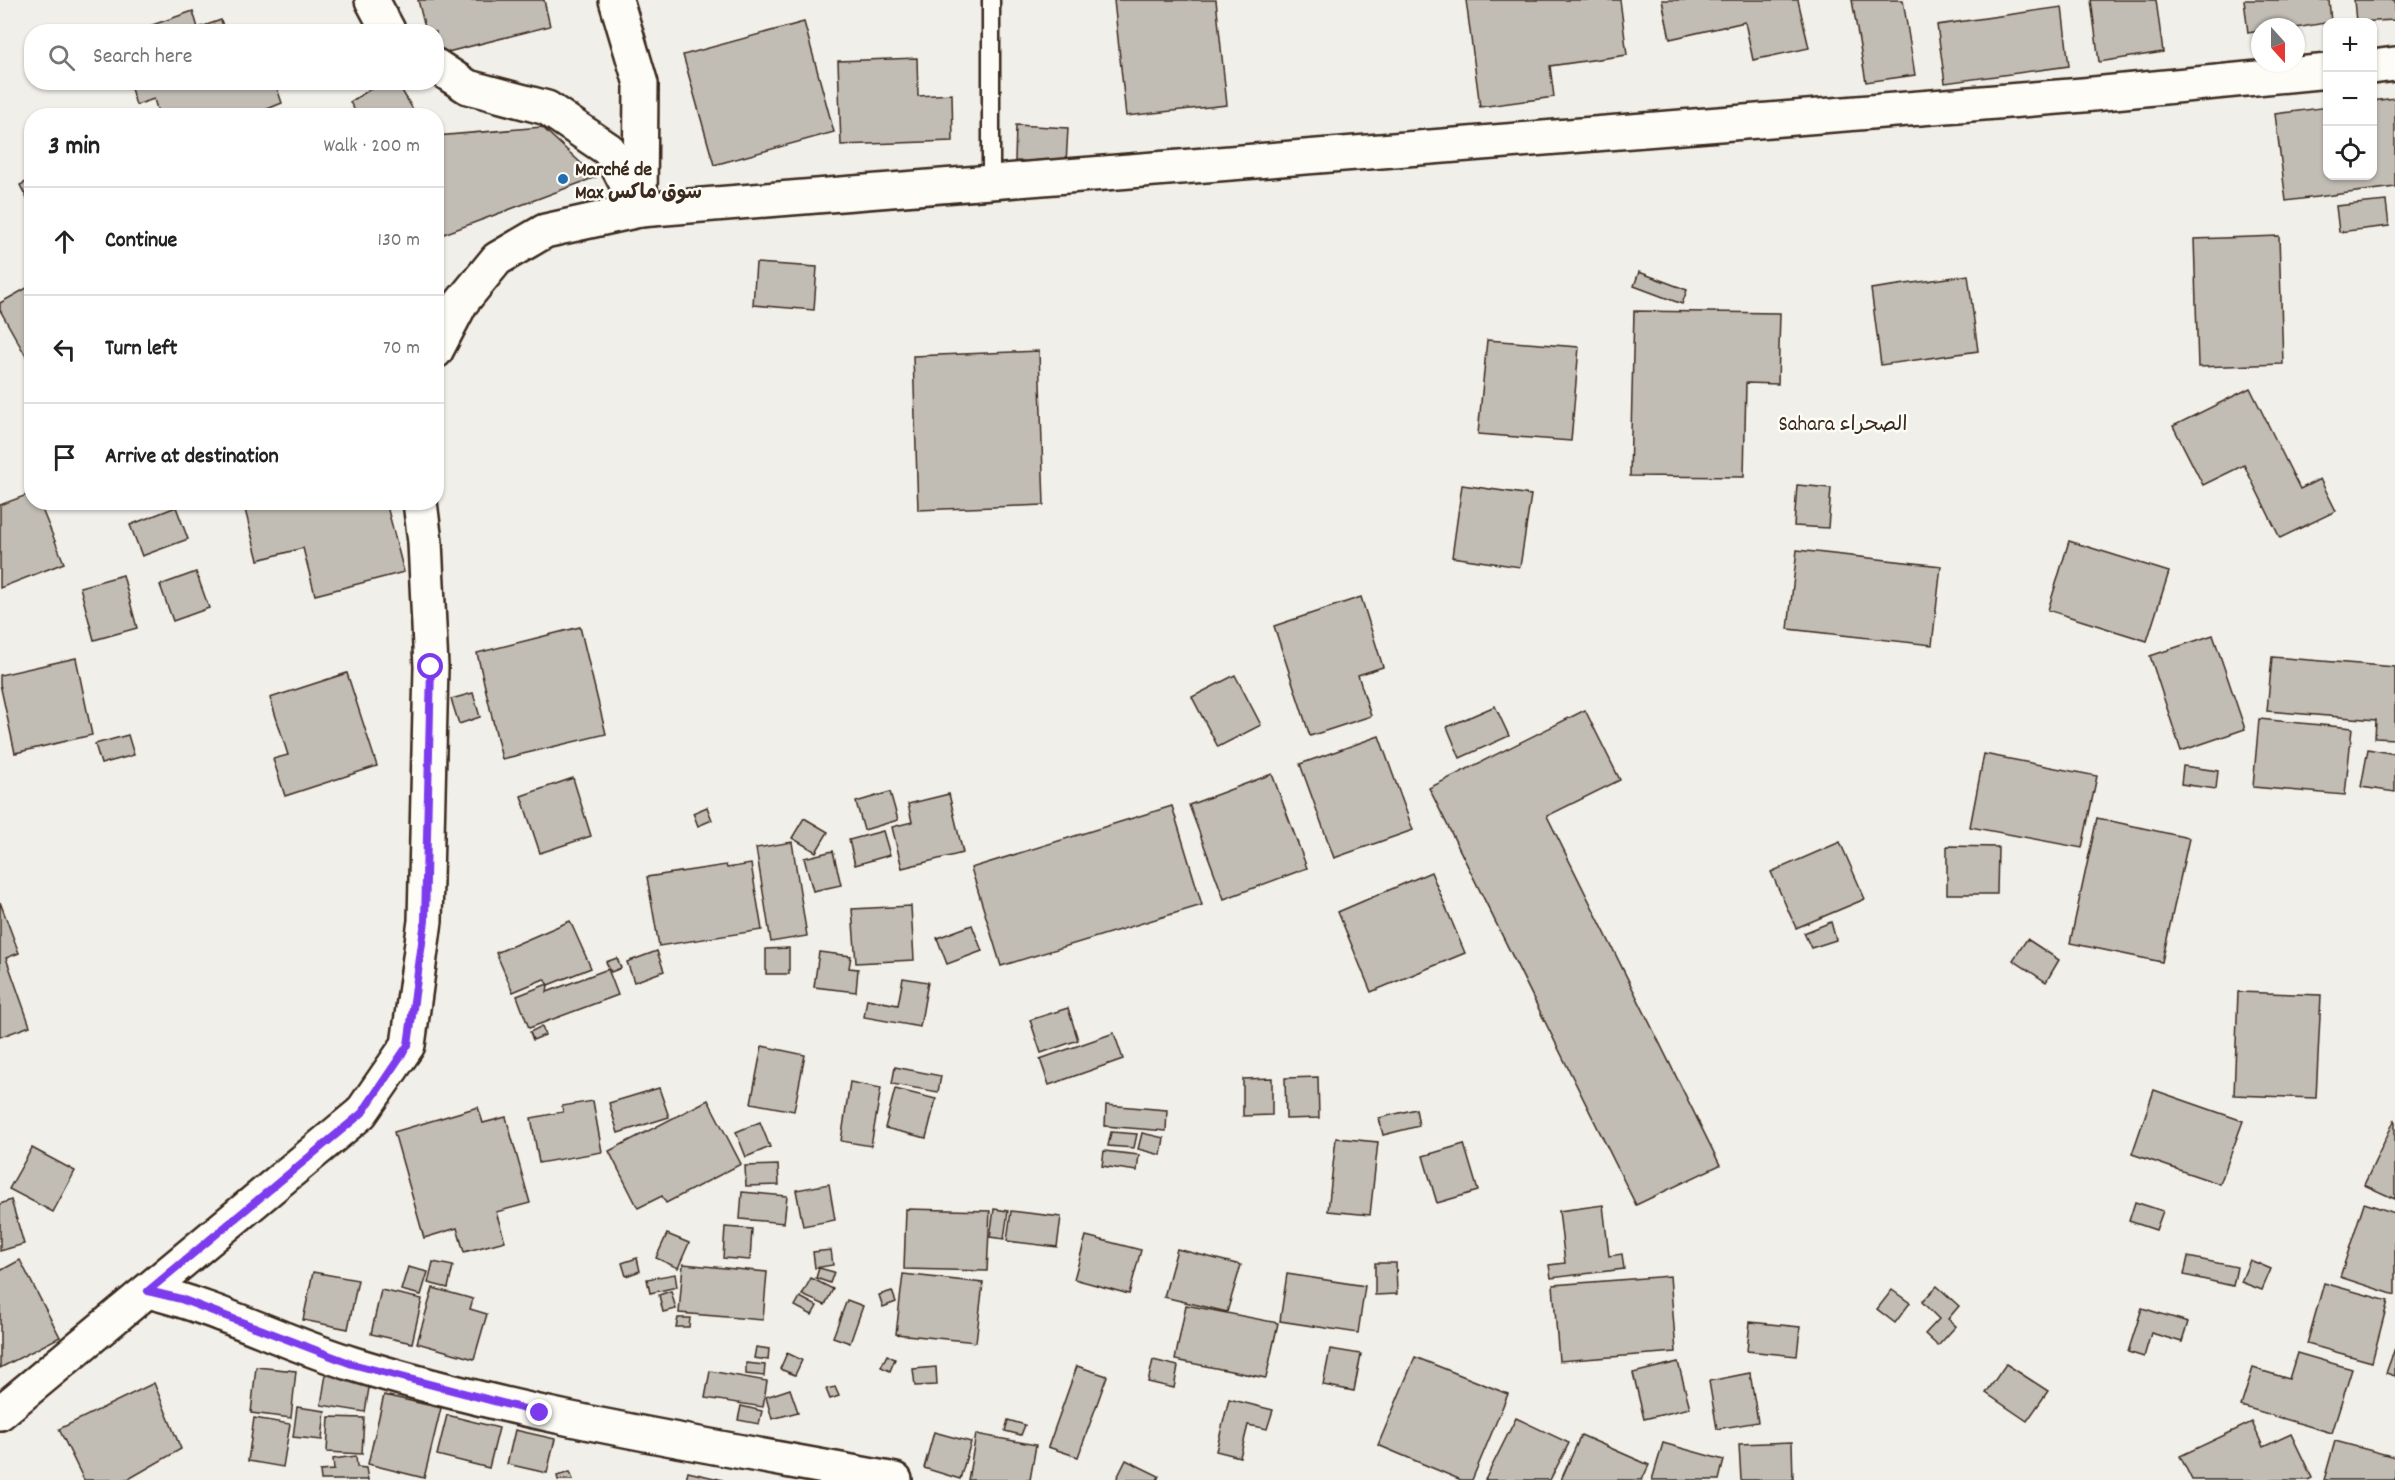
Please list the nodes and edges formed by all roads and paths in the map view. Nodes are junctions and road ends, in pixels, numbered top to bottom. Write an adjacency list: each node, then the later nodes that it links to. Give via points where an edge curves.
1 (372, 0): 4 (main road)
2 (616, 0): 10 (main road, via 641,84)
3 (991, 0): 9 (lane)
4 (385, 24)
5 (2395, 64): 6 (main road)
6 (2377, 66)
7 (444, 71): 10 (main road, via 468,87 547,108 609,150)
8 (2323, 71): 9 (main road, via 2071,96)
9 (991, 183): 10 (main road)
10 (640, 210): 11 (main road, via 545,231 497,259 461,303)
11 (444, 336)
12 (421, 510): 13 (main road, via 431,667 425,921 408,1045 362,1113)
13 (148, 1291): 14 (main road); 15 (main road, via 181,1299 352,1364 540,1413)
14 (0, 1413)
15 (896, 1480)

